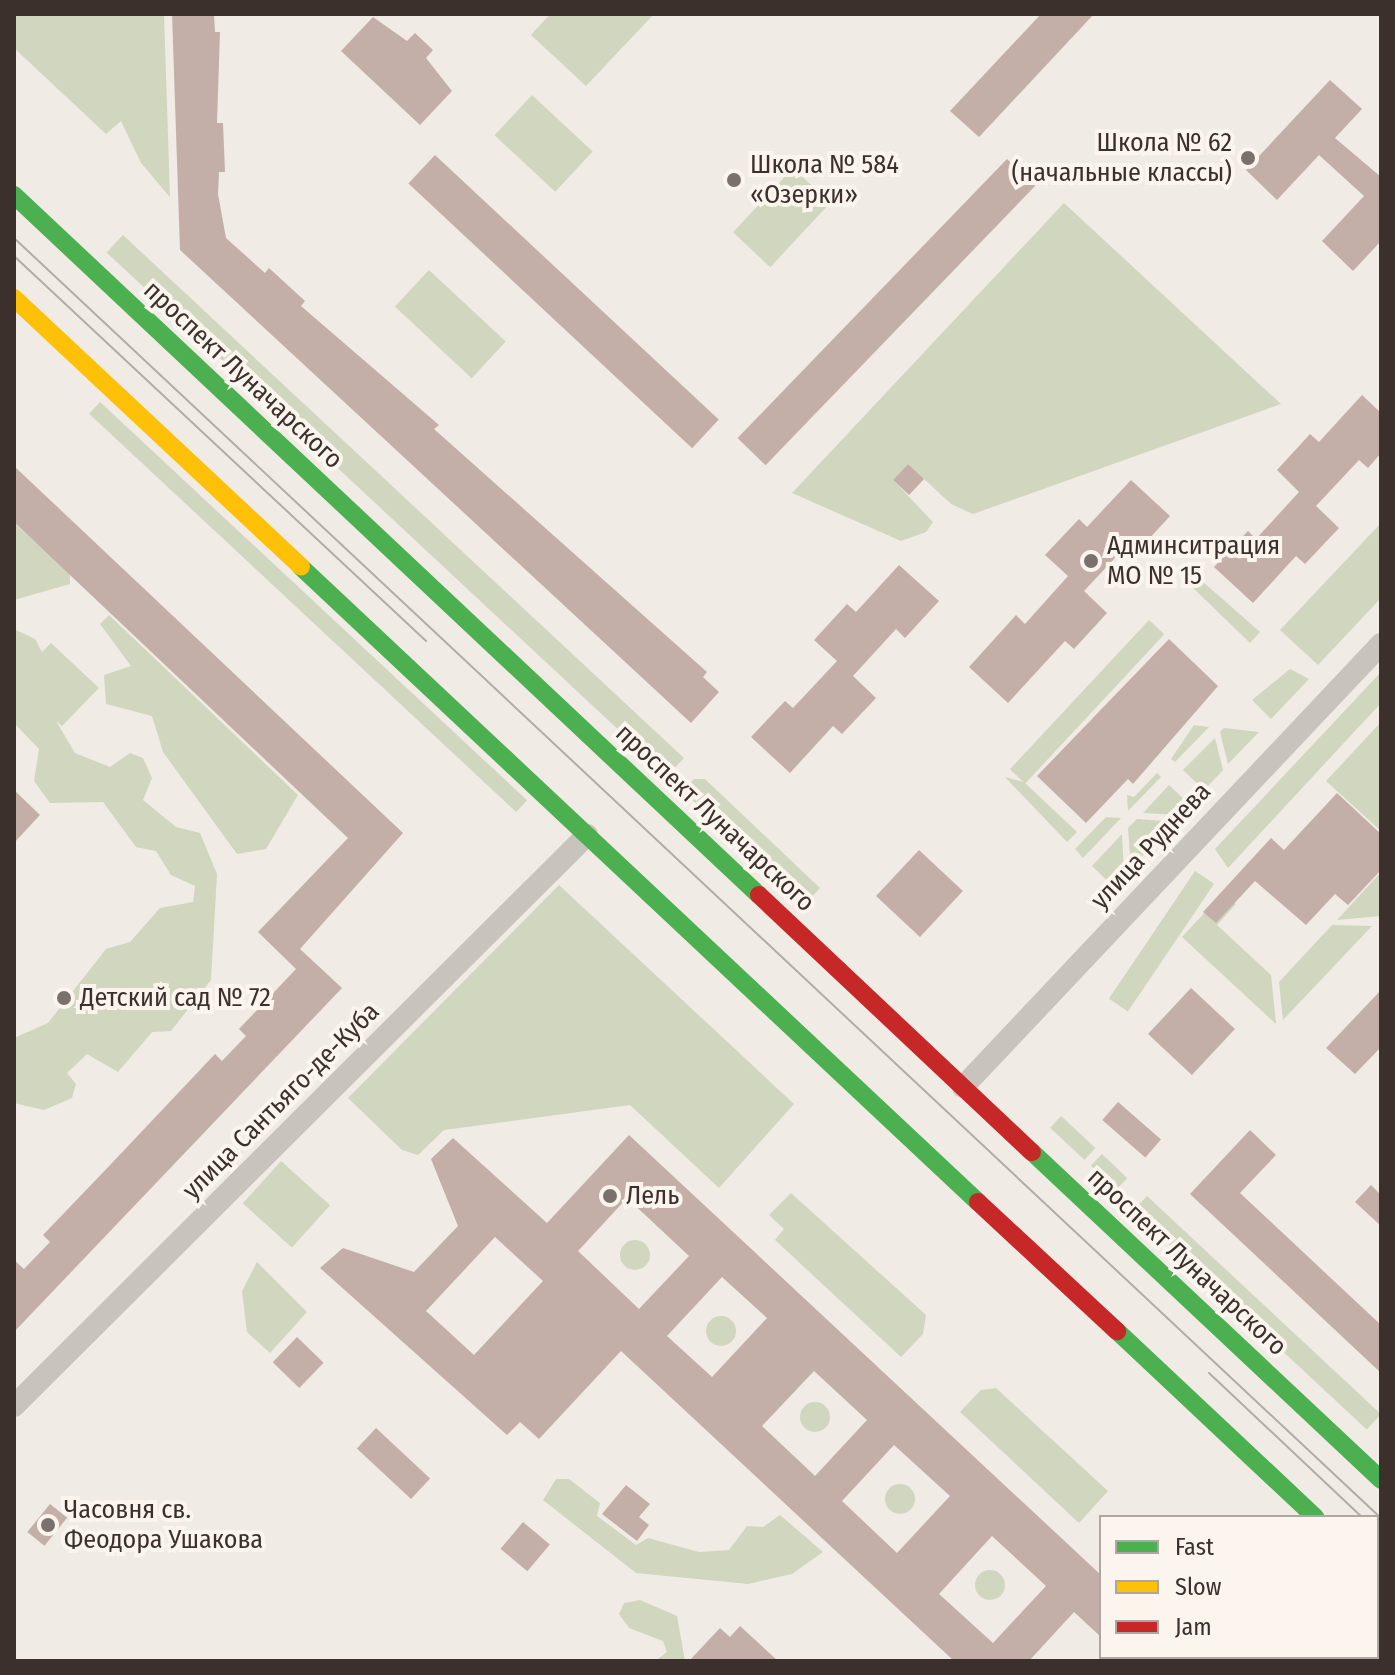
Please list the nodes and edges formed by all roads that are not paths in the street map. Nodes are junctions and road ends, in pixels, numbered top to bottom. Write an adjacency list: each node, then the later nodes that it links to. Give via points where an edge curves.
1 (14, 195): 5 (main road, проспект Луначарского)
2 (14, 298): 4 (main road)
3 (1381, 644): 5 (street, улица Руднева)
4 (587, 835): 6 (street, улица Сантьяго-де-Куба); 8 (main road)
5 (963, 1087): 7 (main road, проспект Луначарского)
6 (14, 1406)
7 (1381, 1480)
8 (1313, 1515)

